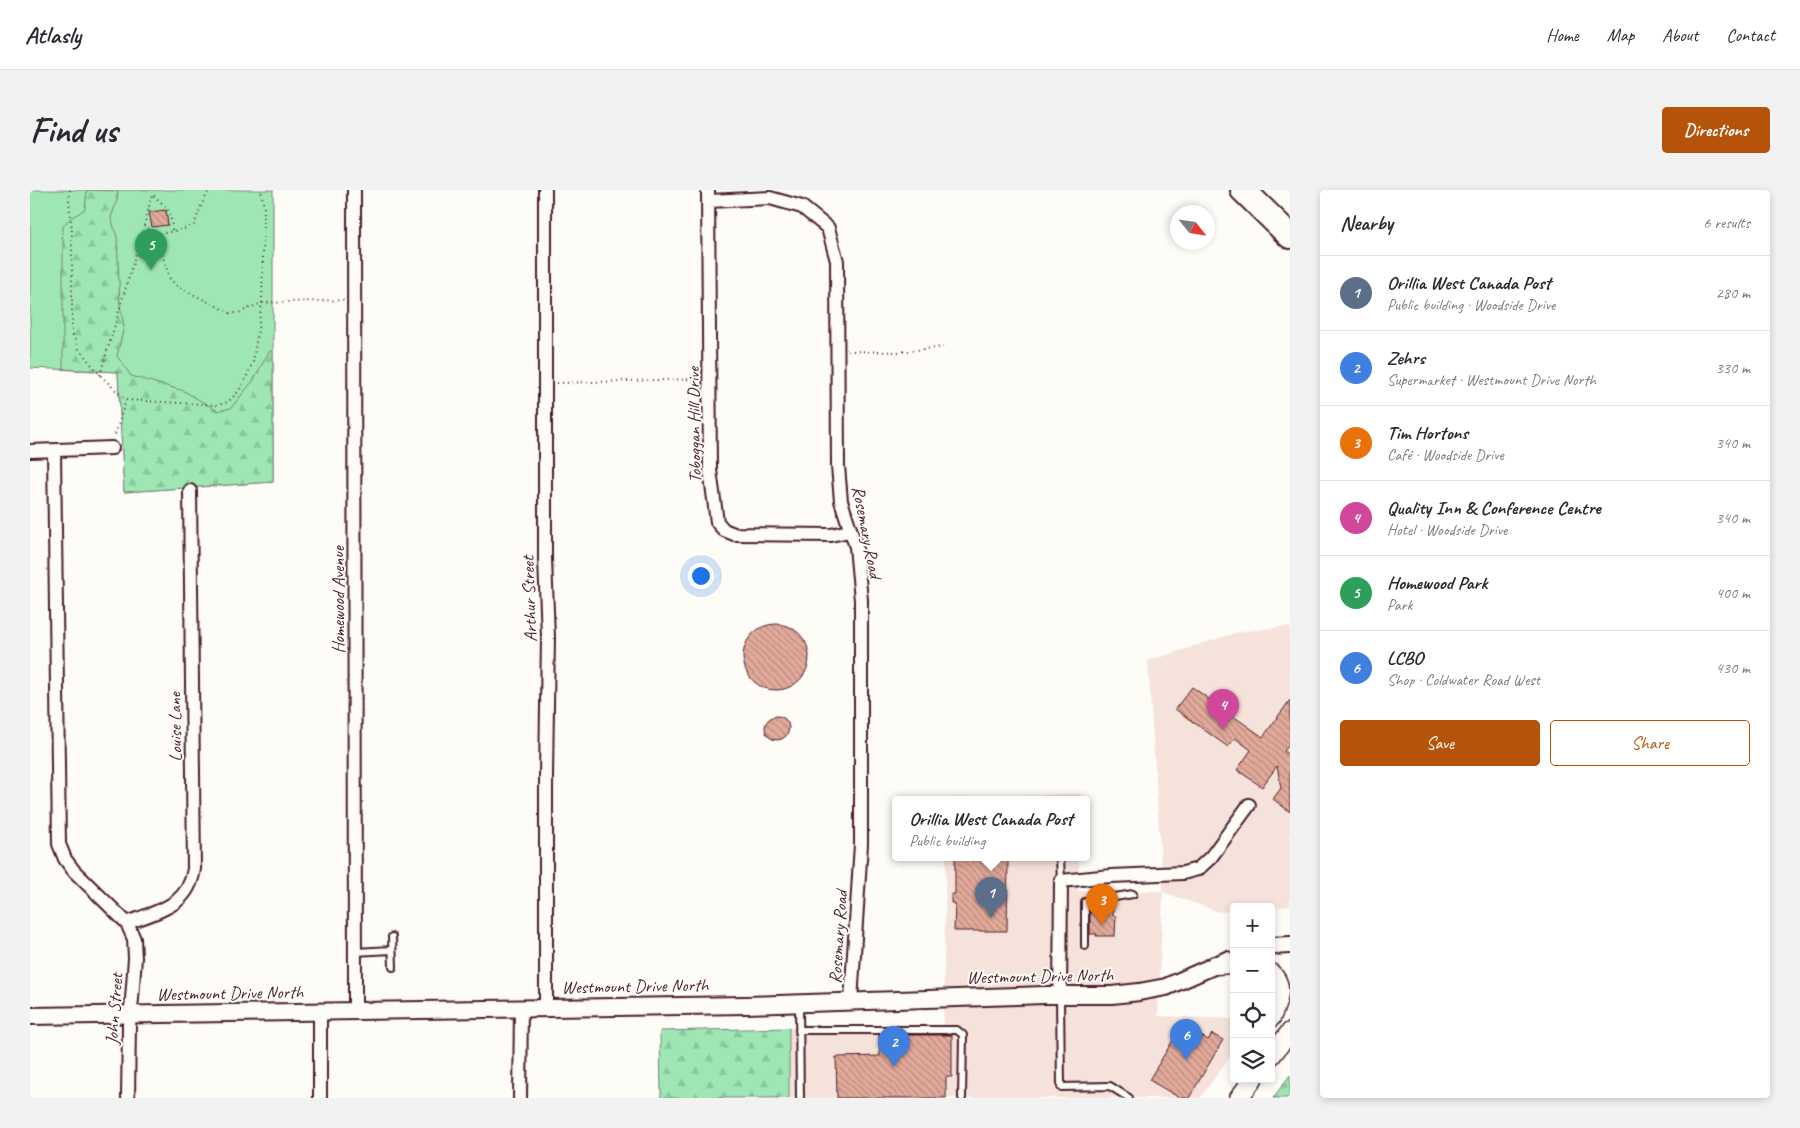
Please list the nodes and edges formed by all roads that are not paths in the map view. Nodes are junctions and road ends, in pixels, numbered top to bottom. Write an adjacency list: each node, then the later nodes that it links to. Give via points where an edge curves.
1 (354, 190): 23 (street, Homewood Avenue)
2 (546, 190): 34 (street, Arthur Street)
3 (1243, 190): 7 (highway)
4 (1248, 190): 6 (highway)
5 (709, 195): 12 (street, Rosemary Road, via 770,198 802,207 828,228 837,262 838,466 841,501); 12 (street, Toboggan Hill Drive, via 710,470 717,522 734,534 831,535)
6 (1290, 224)
7 (1290, 236)
8 (112, 448): 10 (street)
9 (30, 451): 10 (street)
10 (54, 451): 17 (street, via 59,844 64,859 74,871)
11 (190, 491): 17 (street, Louise Lane, via 194,869 192,882 179,901)
12 (850, 531): 30 (street, Rosemary Road, via 856,547 861,600 862,844)
13 (1249, 805): 15 (street, via 1212,857 1198,869 1183,874)
14 (1060, 861): 15 (lane)
15 (1060, 881): 29 (street)
16 (1133, 894): 19 (lane, via 1085,902)
17 (127, 923): 37 (street, John Street, via 134,939 135,958)
18 (392, 937): 22 (lane)
19 (1085, 946)
20 (1275, 946): 21 (street)
21 (1290, 946)
22 (392, 950): 23 (lane); 27 (lane)
23 (355, 952): 35 (street, Homewood Avenue)
24 (1230, 959): 26 (street, Westmount Drive North)
25 (1230, 964): 26 (main road)
26 (1215, 965): 29 (street, Westmount Drive North, via 1166,987 1112,995)
27 (393, 967)
28 (1275, 977): 32 (main road, via 1280,992)
29 (1060, 995): 30 (street, Westmount Drive North); 44 (lane, via 1061,1087 1110,1086)
30 (851, 1001): 31 (street, Westmount Drive North)
31 (799, 1003): 34 (street, Westmount Drive North); 39 (lane)
32 (1275, 1006)
33 (521, 1007): 34 (street, Westmount Drive North); 35 (street, Westmount Drive North); 47 (street)
34 (546, 1007)
35 (355, 1011): 36 (street, Westmount Drive North)
36 (320, 1012): 37 (street, Westmount Drive North); 46 (street)
37 (130, 1014): 38 (street, Westmount Drive North); 45 (street, John Street)
38 (30, 1016)
39 (799, 1030): 48 (lane); 49 (lane, via 957,1030 963,1035)
40 (1290, 1032): 41 (main road)
41 (1275, 1051)
42 (1244, 1083): 50 (main road)
43 (1251, 1083): 50 (main road)
44 (1126, 1097)
45 (128, 1098)
46 (320, 1098)
47 (520, 1098)
48 (800, 1098)
49 (962, 1098)
50 (1238, 1098)

